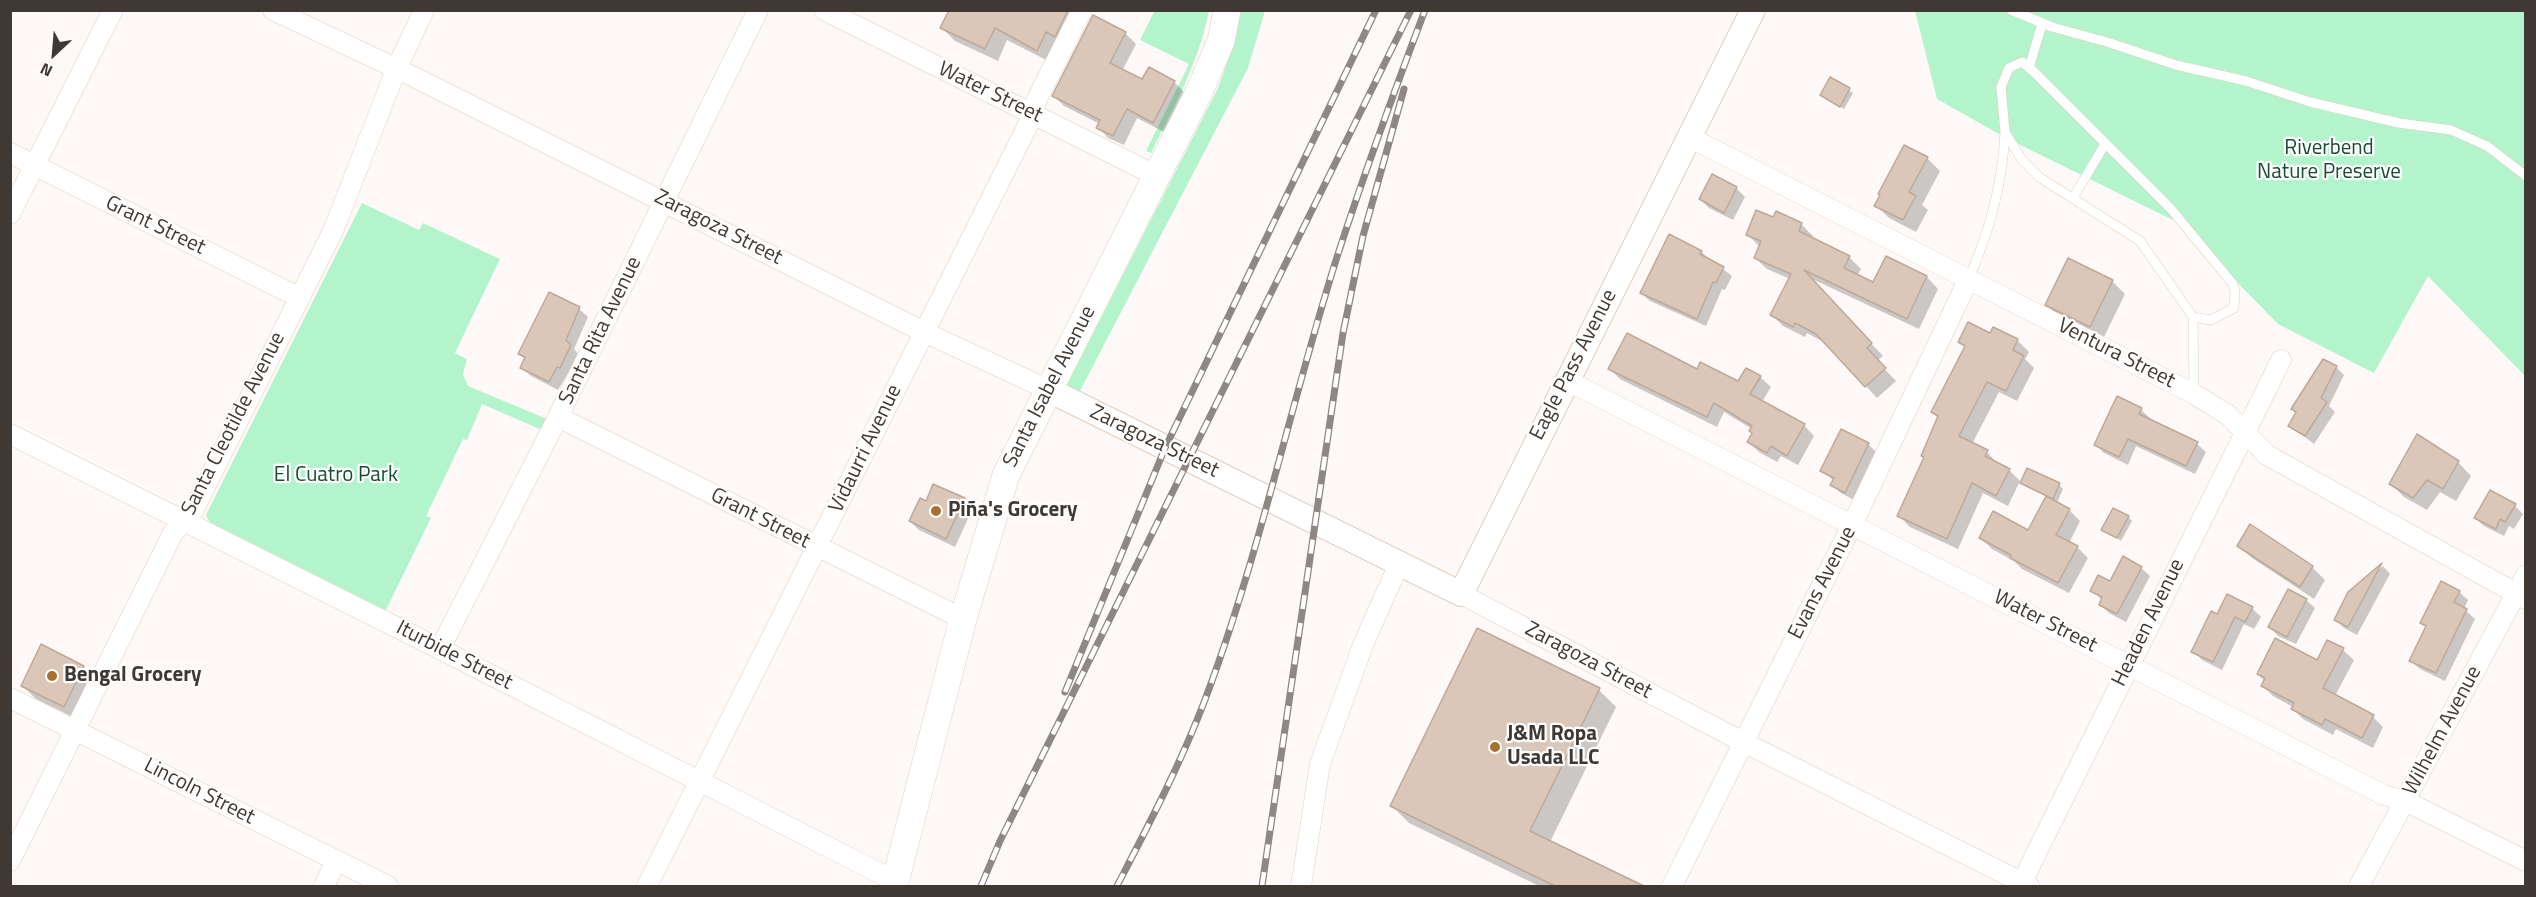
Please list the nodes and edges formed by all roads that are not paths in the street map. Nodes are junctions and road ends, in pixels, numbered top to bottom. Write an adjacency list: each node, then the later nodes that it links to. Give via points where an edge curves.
1 (113, 10): 18 (street)
2 (273, 10): 12 (street, Zaragoza Street)
3 (424, 10): 12 (street, Santa Cleotilde Avenue)
4 (758, 10): 22 (street, Santa Rita Avenue)
5 (824, 10): 13 (street, Water Street)
6 (1082, 10): 13 (street, Vidaurri Avenue, via 1036,101)
7 (1227, 10): 19 (main road, Santa Isabel Avenue, via 1221,41)
8 (1753, 10): 15 (street, Eagle Pass Avenue)
9 (2011, 10): 10 (lane)
10 (2042, 24): 11 (lane); 20 (lane, via 2310,102 2399,123 2451,130 2487,146)
11 (2029, 68): 14 (lane, via 2022,62 2009,68 2001,87); 16 (lane)
12 (396, 70): 22 (street, Zaragoza Street); 25 (street, Santa Cleotilde Avenue, via 344,207)
13 (1033, 115): 19 (street, Water Street); 27 (street, Vidaurri Avenue)
14 (2005, 132): 21 (lane, via 2038,177); 24 (lane, via 2001,186 1983,247)
15 (1689, 137): 24 (street, Ventura Street); 29 (street, Eagle Pass Avenue)
16 (2105, 144): 21 (lane); 26 (lane, via 2170,209 2233,284 2234,308 2211,320)
17 (10, 153): 18 (street, Grant Street)
18 (36, 166): 23 (street); 25 (street, Grant Street)
19 (1157, 176): 30 (main road, Santa Isabel Avenue)
20 (2526, 176)
21 (2073, 198): 26 (lane, via 2140,241)
22 (665, 201): 27 (street, Zaragoza Street); 32 (street, Santa Rita Avenue)
23 (10, 214)
24 (1969, 278): 31 (street, Ventura Street); 36 (street, Evans Avenue)
25 (300, 298): 35 (street, Santa Cleotilde Avenue, via 193,512)
26 (2193, 317): 31 (lane)
27 (924, 332): 30 (street, Zaragoza Street); 37 (street, Vidaurri Avenue)
28 (2280, 360): 33 (street, Headen Avenue)
29 (1566, 380): 36 (street, Water Street); 40 (street, Eagle Pass Avenue)
30 (1049, 390): 38 (street, Zaragoza Street); 42 (main road, Santa Isabel Avenue, via 1006,476)
31 (2194, 394): 33 (street, Ventura Street, via 2228,415)
32 (558, 417): 37 (street, Grant Street); 43 (street, Santa Rita Avenue)
33 (2244, 431): 41 (street, Ventura Street, via 2267,455); 44 (street, Headen Avenue)
34 (10, 434): 35 (street, Iturbide Street)
35 (184, 522): 43 (street, Iturbide Street); 46 (street, Santa Cleotilde Avenue, via 173,534)
36 (1852, 525): 44 (street, Water Street); 47 (street, Evans Avenue)
37 (817, 548): 42 (street, Grant Street); 48 (street, Vidaurri Avenue)
38 (1399, 564): 40 (street, Zaragoza Street); 58 (street, via 1363,645 1320,764)
39 (2526, 575): 41 (street, Wilhelm Avenue)
40 (1461, 594): 47 (street, Zaragoza Street)
41 (2520, 597): 49 (street, Wilhelm Avenue)
42 (963, 619): 53 (main road, Santa Isabel Avenue)
43 (440, 649): 48 (street, Iturbide Street)
44 (2129, 665): 49 (street, Water Street, via 2384,795); 54 (street, Headen Avenue)
45 (10, 698): 46 (street, Lincoln Street)
46 (76, 730): 50 (street, Santa Cleotilde Avenue); 51 (street, Lincoln Street)
47 (1743, 742): 54 (street, Zaragoza Street); 59 (street, Evans Avenue)
48 (699, 782): 53 (street, Iturbide Street); 57 (street, Vidaurri Avenue)
49 (2405, 801): 52 (street, Water Street); 60 (street, Wilhelm Avenue)
50 (10, 861)
51 (336, 861): 55 (street); 56 (street, Lincoln Street)
52 (2526, 861)
53 (894, 884)
54 (2023, 885)
55 (324, 886)
56 (388, 886)
57 (646, 886)
58 (1301, 886)
59 (1672, 886)
60 (2360, 886)

